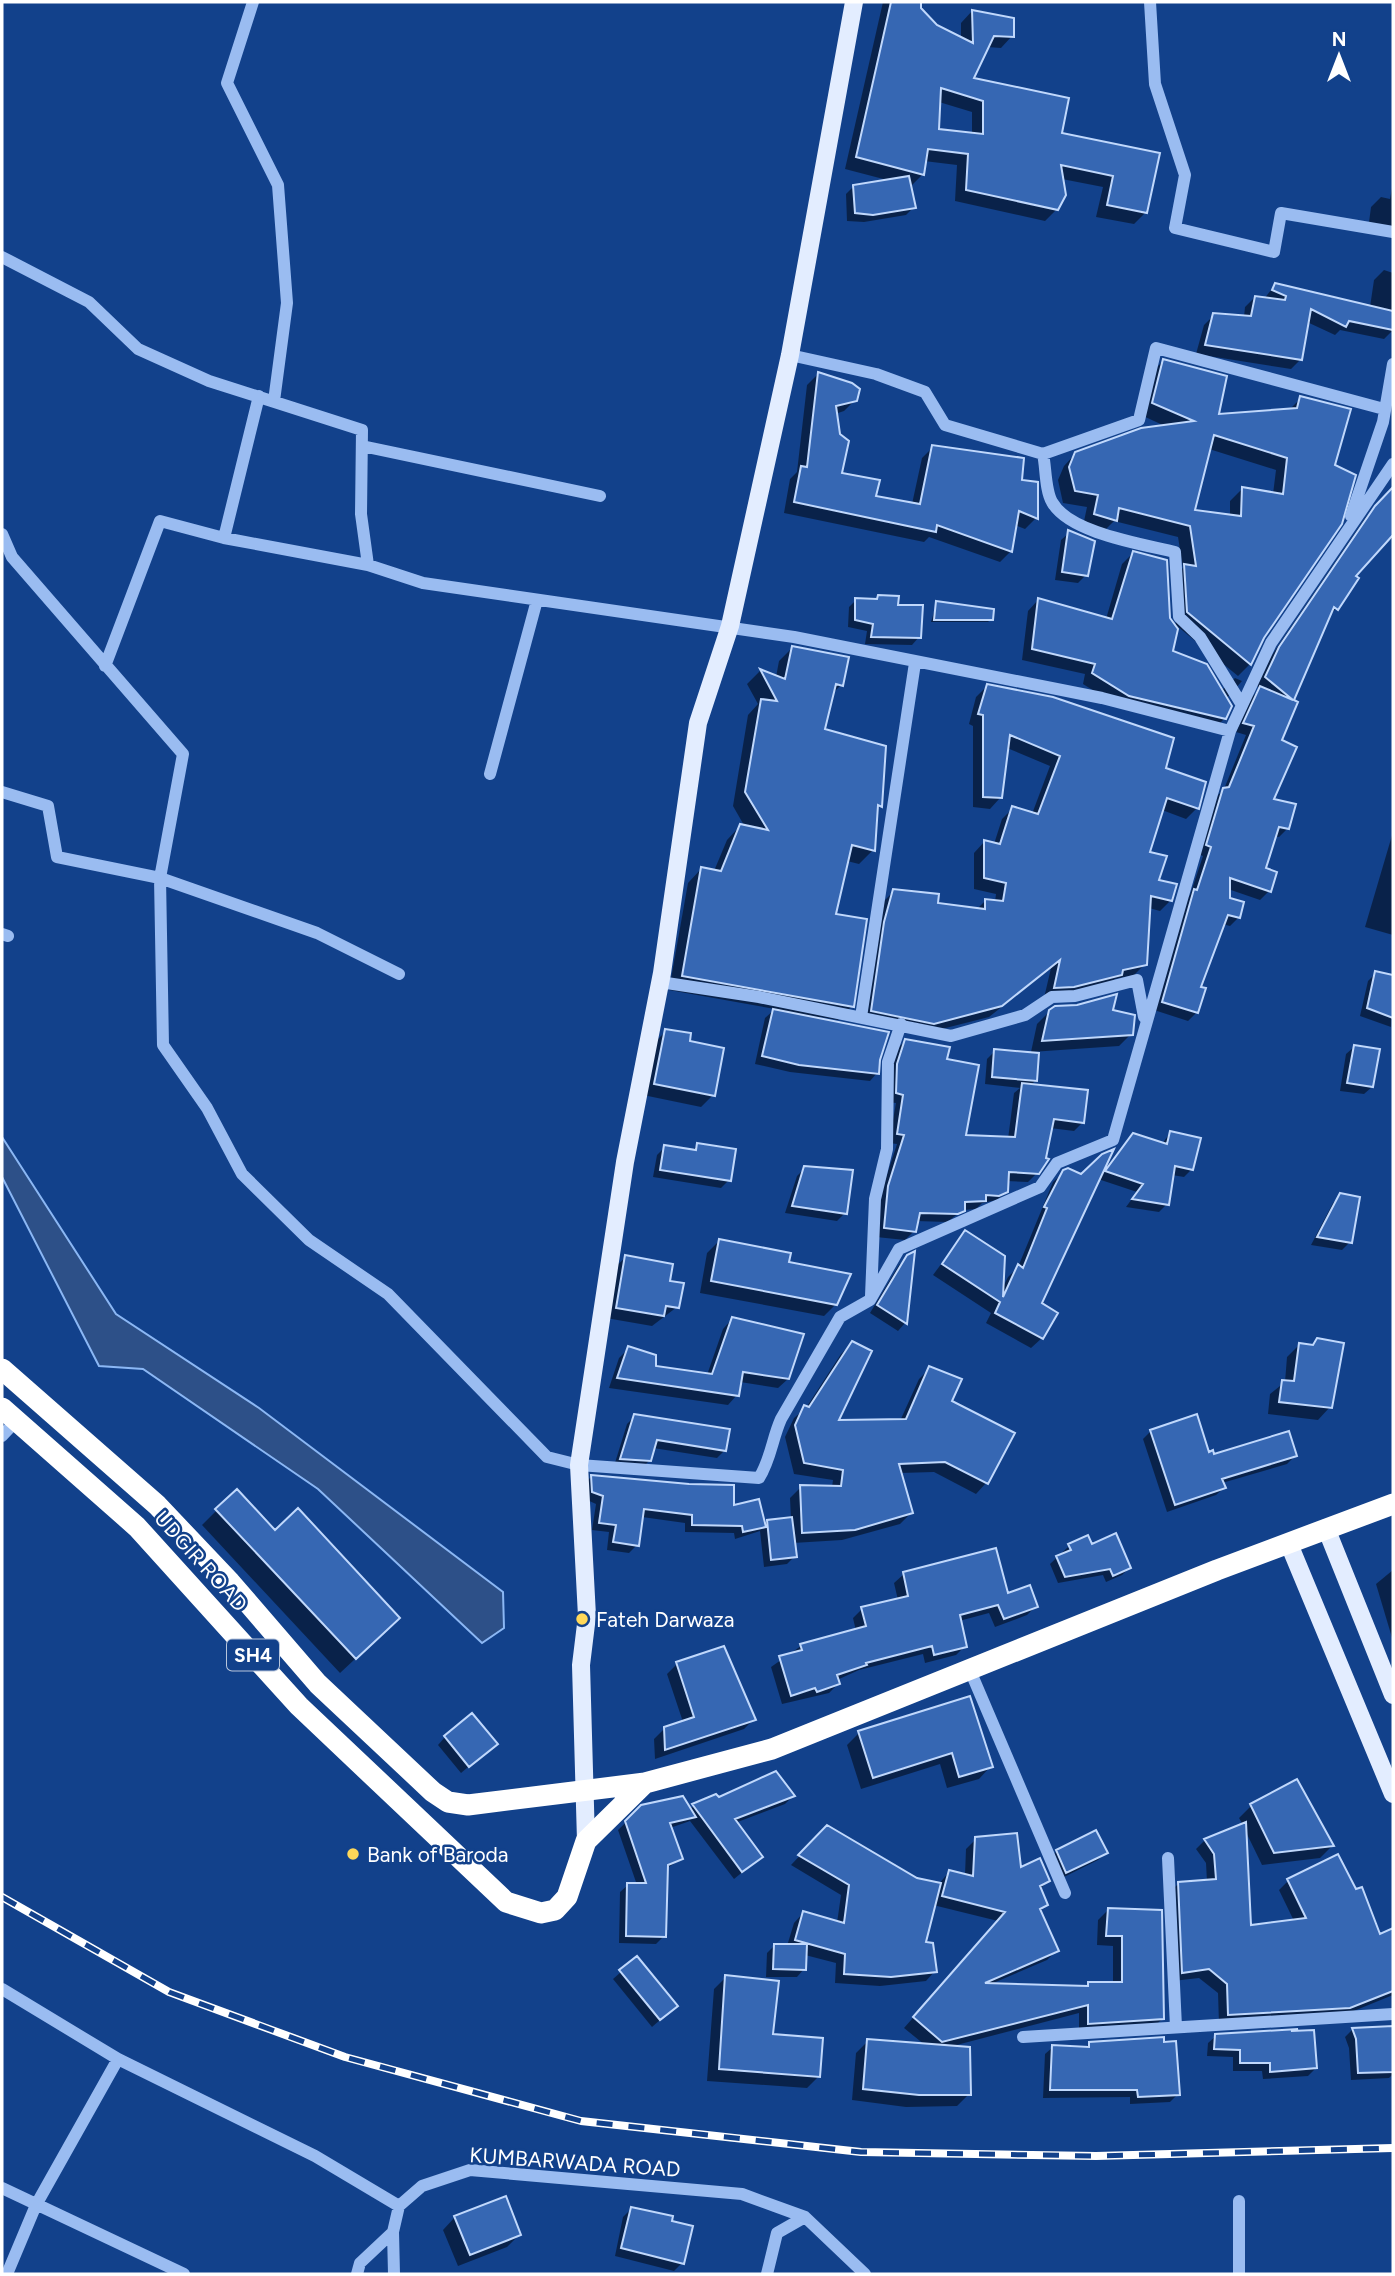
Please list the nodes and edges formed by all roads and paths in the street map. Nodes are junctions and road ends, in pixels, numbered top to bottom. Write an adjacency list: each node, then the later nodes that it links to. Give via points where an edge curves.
1 (253, 2): 9 (street, via 227,83 278,185 287,303)
2 (853, 2): 6 (main road)
3 (1150, 2): 4 (street, via 1155,84 1185,175 1175,228 1274,252 1281,213)
4 (1393, 232)
5 (2, 257): 8 (street, via 89,302 138,349 209,381)
6 (790, 355): 12 (street, via 876,374 925,392 945,425); 20 (main road)
7 (1393, 364): 10 (street)
8 (258, 396): 9 (street); 17 (street)
9 (274, 401): 11 (street, via 362,430)
10 (1384, 410): 12 (street, via 1156,348 1139,420); 16 (street)
11 (362, 446): 14 (street); 18 (street, via 361,514)
12 (1043, 454): 23 (street, via 1052,502 1072,521 1109,536 1175,552 1179,617 1200,637)
13 (1393, 464): 16 (street)
14 (600, 496)
15 (2, 534): 22 (street, via 12,557)
16 (1343, 536): 23 (street, via 1271,643)
17 (224, 538): 18 (street); 22 (street, via 160,521)
18 (368, 565): 19 (street, via 422,583)
19 (537, 600): 20 (street); 25 (street)
20 (730, 626): 21 (street); 29 (main road, via 698,723)
21 (915, 663): 24 (street, via 1102,698); 30 (street)
22 (105, 666): 27 (street, via 183,754)
23 (1242, 705): 24 (street)
24 (1230, 731): 31 (street)
25 (490, 775)
26 (2, 792): 27 (street, via 48,806 57,857)
27 (160, 878): 28 (street, via 317,933); 37 (street, via 163,1045 206,1108 242,1174 309,1240 388,1294 547,1457)
28 (399, 974)
29 (660, 982): 30 (street); 37 (main road, via 625,1162)
30 (861, 1017): 32 (street)
31 (1145, 1021): 32 (street, via 1137,980 1075,996 1052,997 1025,1015 951,1036); 33 (street, via 1113,1140 1057,1163 1040,1187 899,1249)
32 (901, 1024): 33 (street, via 888,1062 887,1149 875,1199)
33 (870, 1300): 37 (street, via 840,1317 781,1419 760,1478)
34 (2, 1369): 44 (highway, UDGIR ROAD / SH4, via 157,1505 318,1684 433,1792 448,1802 468,1805)
35 (9, 1414): 36 (street); 46 (highway, UDGIR ROAD / SH4, via 137,1527 299,1706 506,1902 541,1913 555,1910 567,1897)
36 (2, 1436)
37 (579, 1465): 44 (main road, via 587,1616 581,1665)
38 (1393, 1504): 39 (highway)
39 (1326, 1528): 40 (highway); 42 (main road)
40 (1289, 1544): 41 (highway); 45 (main road)
41 (969, 1668): 43 (highway, via 772,1749); 48 (street)
42 (1393, 1695)
43 (645, 1783): 44 (highway); 46 (highway)
44 (586, 1789): 46 (main road)
45 (1393, 1794)
46 (586, 1841)
47 (1168, 1858): 51 (street)
48 (1065, 1893)
49 (2, 1989): 53 (street)
50 (1393, 2014): 51 (street)
51 (1176, 2028): 52 (street)
52 (1023, 2037)
53 (118, 2059): 56 (street); 57 (street, via 314,2156)
54 (2, 2188): 56 (street)
55 (1239, 2201): 66 (street)
56 (36, 2205): 60 (street); 61 (street)
57 (399, 2206): 58 (street, KUMBARWADA ROAD, via 422,2186 470,2170 742,2194); 59 (street)
58 (805, 2217): 64 (street, via 777,2233); 65 (street)
59 (393, 2232): 62 (street, via 360,2263); 63 (street)
60 (7, 2274)
61 (184, 2274)
62 (358, 2274)
63 (394, 2274)
64 (767, 2274)
65 (865, 2274)
66 (1238, 2274)

